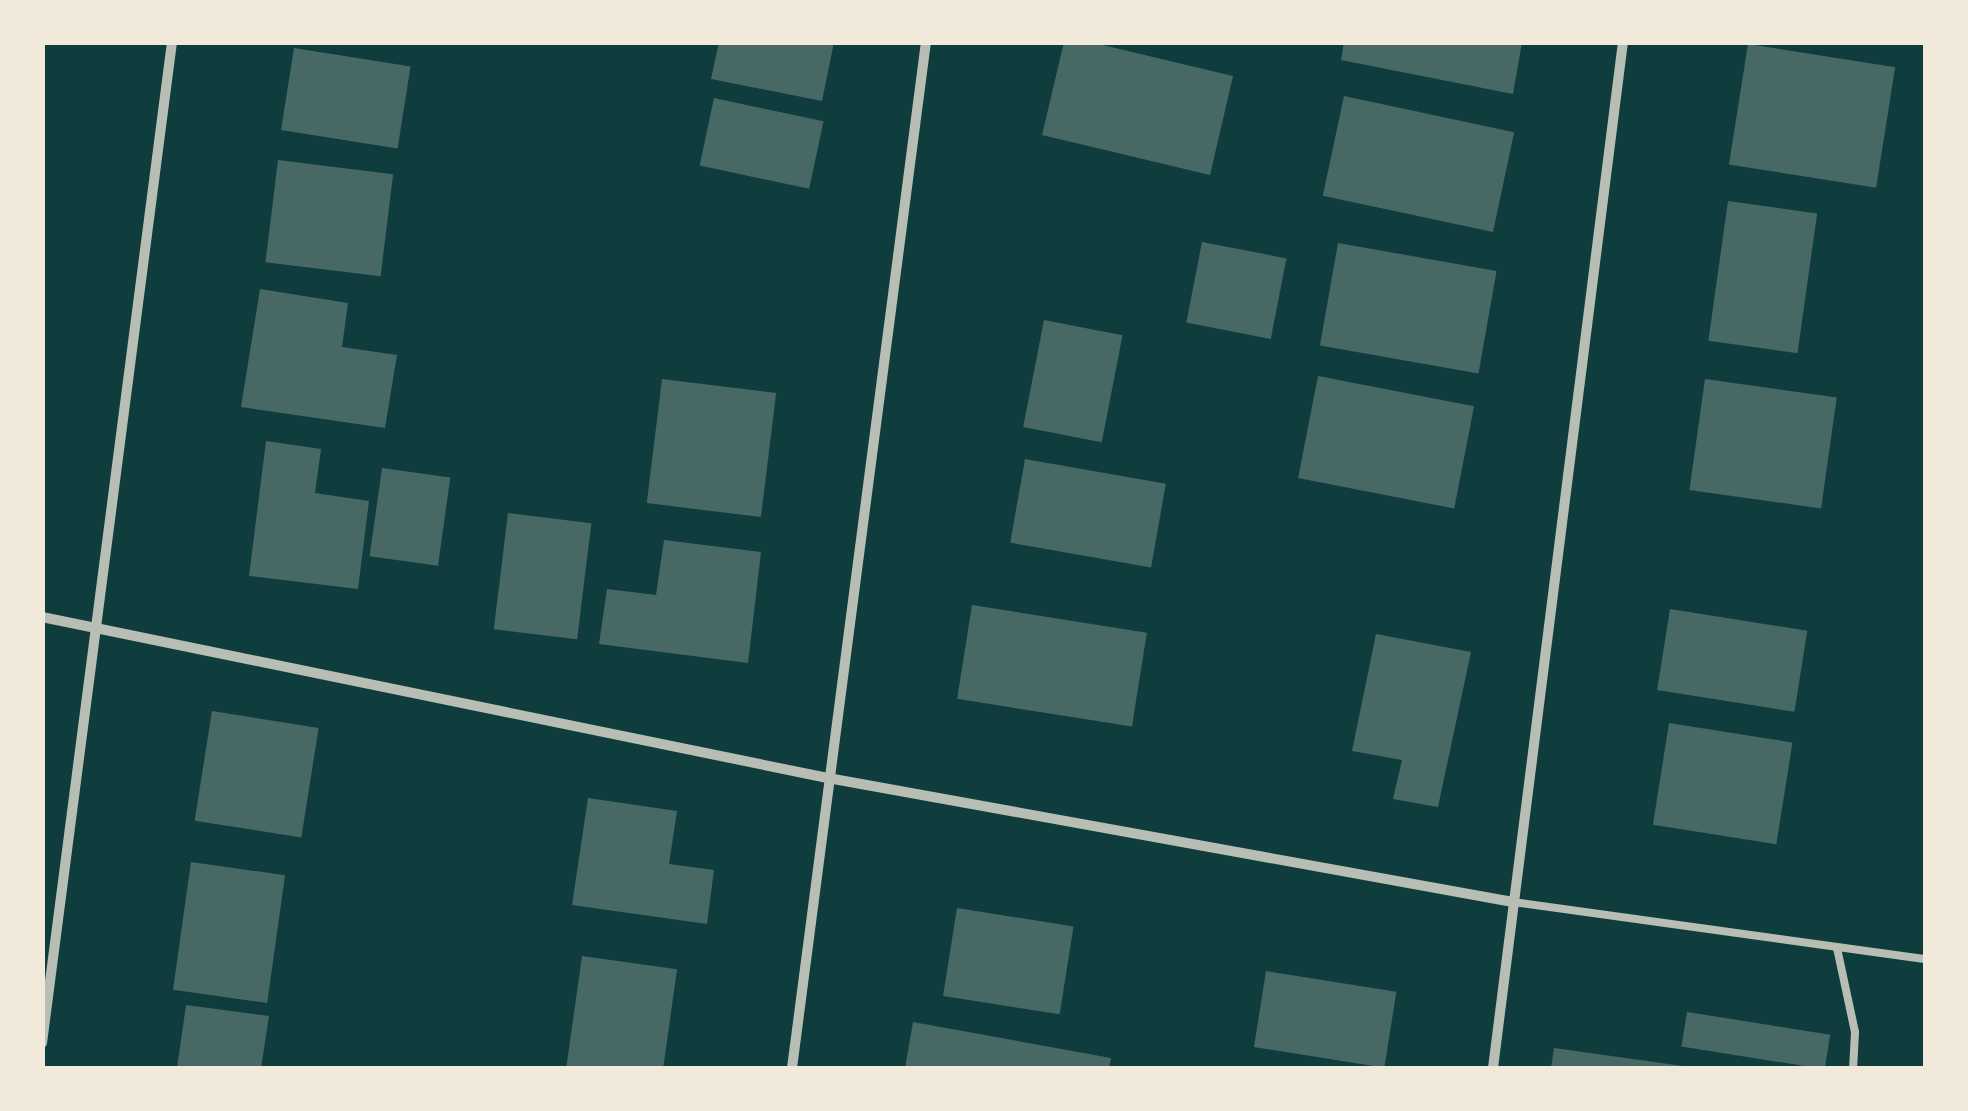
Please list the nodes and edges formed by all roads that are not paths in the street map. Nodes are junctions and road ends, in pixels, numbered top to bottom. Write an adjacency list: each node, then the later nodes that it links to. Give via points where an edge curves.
1 (172, 42): 5 (street)
2 (926, 42): 6 (street)
3 (1624, 42): 7 (street)
4 (42, 618): 5 (street)
5 (94, 627): 6 (street); 10 (street)
6 (828, 778): 7 (street); 11 (street)
7 (1513, 902): 8 (lane); 12 (street)
8 (1837, 948): 9 (lane); 13 (lane, via 1855,1032)
9 (1926, 958)
10 (42, 1042)
11 (792, 1068)
12 (1493, 1068)
13 (1853, 1068)

